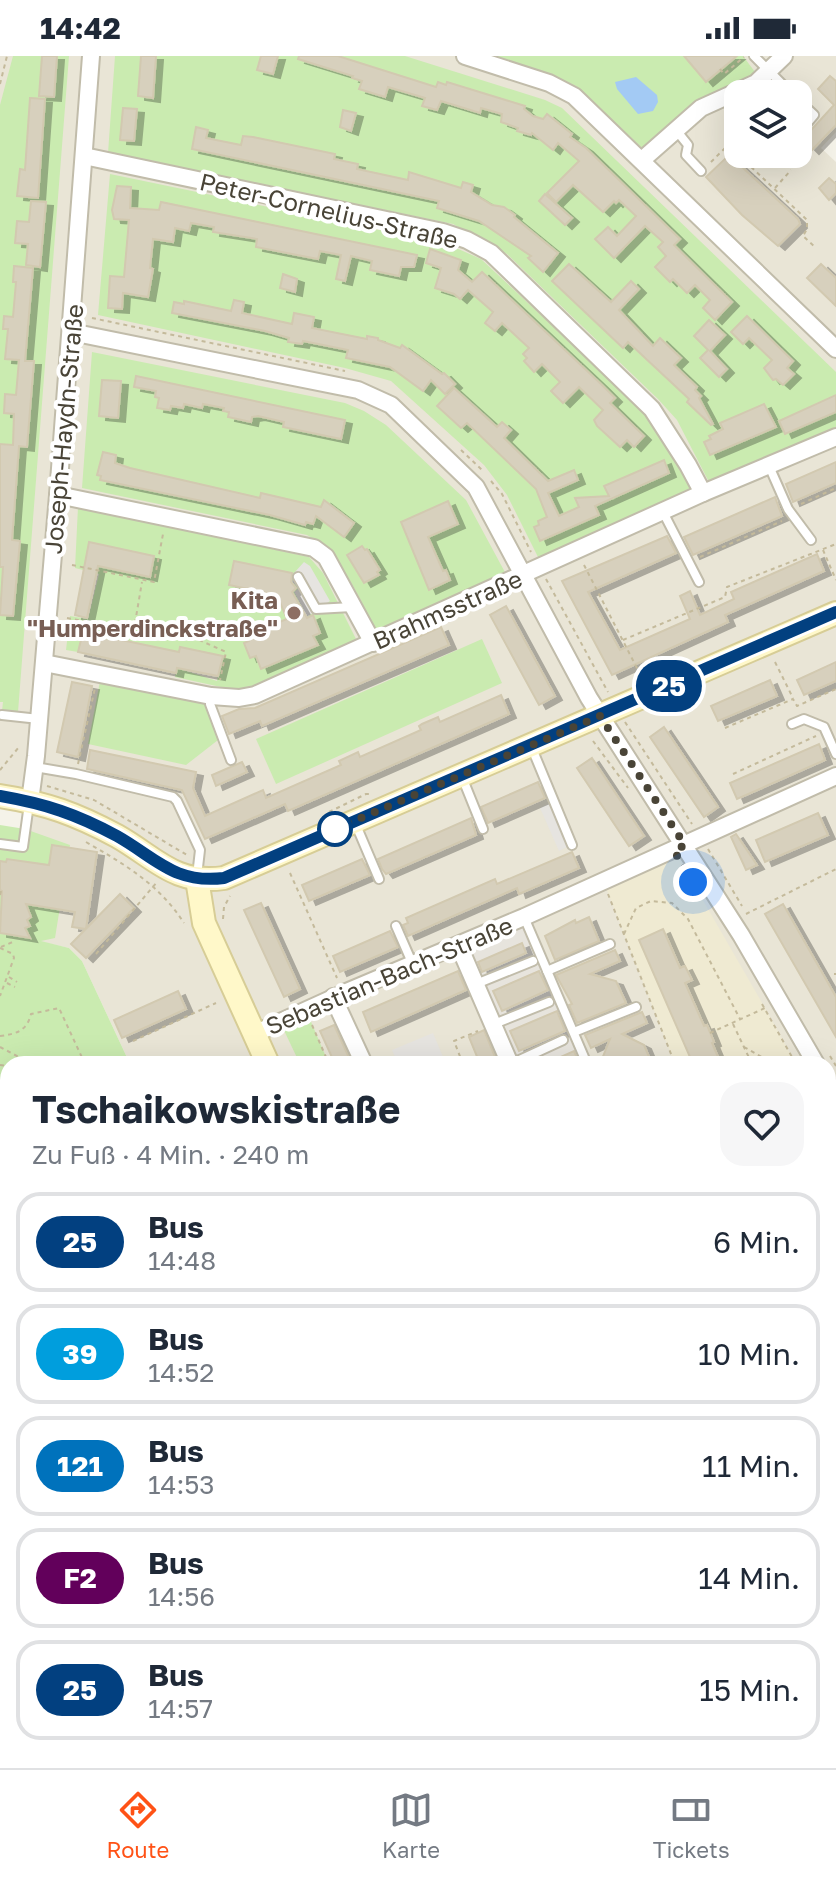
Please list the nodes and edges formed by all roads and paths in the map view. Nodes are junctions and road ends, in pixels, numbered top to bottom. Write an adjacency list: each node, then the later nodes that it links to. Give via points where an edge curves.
1 (7, 56): 10 (path)
2 (91, 56): 12 (street, Joseph-Haydn-Straße)
3 (465, 56): 13 (street, via 574,96)
4 (745, 56): 7 (path, via 724,74)
5 (754, 56): 8 (lane)
6 (784, 56): 8 (street)
7 (720, 69)
8 (768, 71): 9 (lane); 11 (street, via 756,83 701,108)
9 (777, 80)
10 (0, 84)
11 (676, 129): 13 (street); 15 (lane, via 688,145 686,155)
12 (84, 156): 19 (street, Joseph-Haydn-Straße); 26 (street, Peter-Cornelius-Straße, via 443,232 491,253 652,409)
13 (642, 160): 20 (street)
14 (791, 170): 16 (path)
15 (701, 171): 16 (path, via 728,145)
16 (774, 189): 17 (path, via 807,220 803,236)
17 (815, 247)
18 (92, 318): 21 (path)
19 (71, 332): 27 (street, Joseph-Haydn-Straße); 38 (street, via 358,390 391,405 476,487)
20 (836, 349)
21 (344, 371)
22 (836, 437): 24 (street, Brahmsstraße)
23 (459, 448): 37 (path, via 502,494)
24 (769, 466): 26 (street, Brahmsstraße); 28 (lane)
25 (836, 488): 28 (path)
26 (703, 493): 29 (street, Brahmsstraße)
27 (58, 495): 30 (street); 50 (street, Joseph-Haydn-Straße)
28 (788, 509): 31 (lane); 35 (path, via 783,521)
29 (663, 512): 34 (street, Brahmsstraße); 35 (lane)
30 (166, 517): 40 (path, via 154,582); 43 (street, via 314,548 326,557)
31 (811, 540)
32 (836, 544): 33 (path)
33 (823, 549): 41 (path); 47 (path, via 727,587 725,597)
34 (577, 551): 37 (street, Brahmsstraße); 47 (path)
35 (688, 562): 42 (lane)
36 (72, 565): 40 (path)
37 (540, 568): 38 (street, Brahmsstraße); 54 (path)
38 (524, 575): 48 (street, Brahmsstraße); 58 (street)
39 (298, 577): 43 (lane, via 316,609)
40 (143, 580): 46 (path)
41 (836, 580)
42 (699, 582)
43 (352, 607): 48 (street)
44 (836, 613): 58 (street)
45 (67, 618): 46 (path)
46 (134, 624): 55 (path, via 165,638 197,639 226,652)
47 (623, 640): 51 (path)
48 (373, 643): 55 (street, Brahmsstraße, via 255,695)
49 (775, 662): 56 (path)
50 (44, 663): 52 (street, Brahmsstraße); 59 (street, Joseph-Haydn-Straße)
51 (640, 674)
52 (97, 675): 55 (street, Brahmsstraße); 70 (path)
53 (836, 689): 56 (path, via 797,706)
54 (607, 690)
55 (213, 696): 67 (lane, via 210,704)
56 (793, 699): 62 (path)
57 (2, 715): 59 (lane)
58 (600, 716): 64 (street); 82 (street)
59 (39, 719): 68 (street, Joseph-Haydn-Straße)
60 (792, 724): 61 (lane, via 804,719)
61 (824, 727): 66 (lane); 71 (path, via 820,734)
62 (725, 728)
63 (593, 741): 74 (path)
64 (530, 746): 72 (street); 81 (lane)
65 (19, 747): 69 (path)
66 (836, 754)
67 (231, 760)
68 (35, 767): 70 (lane); 76 (street, Joseph-Haydn-Straße)
69 (0, 770)
70 (76, 774): 85 (lane, via 177,801 200,850)
71 (733, 774)
72 (462, 776): 77 (street); 78 (lane)
73 (835, 779): 82 (street, Sebastian-Bach-Straße)
74 (629, 790)
75 (0, 796): 76 (street)
76 (30, 801): 80 (lane, via 23,847); 85 (street, via 89,822 167,870)
77 (354, 820): 85 (street, via 224,878); 86 (lane)
78 (483, 829)
79 (87, 842): 88 (path)
80 (0, 844)
81 (572, 845)
82 (685, 845): 87 (street, Sebastian-Bach-Straße); 114 (street)
83 (836, 869): 90 (path)
84 (290, 873): 109 (path)
85 (197, 879): 122 (street, via 204,923)
86 (379, 879)
87 (602, 882): 92 (street, Sebastian-Bach-Straße); 95 (path)
88 (154, 885): 94 (path); 100 (path)
89 (232, 894): 91 (path)
90 (746, 914)
91 (224, 915)
92 (524, 917): 98 (street, Sebastian-Bach-Straße); 103 (lane, Sebastian-Bach-Straße)
93 (396, 926): 102 (lane)
94 (189, 930)
95 (624, 934): 117 (path, via 636,908 651,901 672,903 688,919); 135 (path)
96 (15, 941): 99 (path)
97 (610, 944): 103 (lane)
98 (459, 946): 102 (street, Sebastian-Bach-Straße); 107 (street)
99 (0, 948): 104 (path, via 13,954)
100 (96, 954)
101 (533, 961): 107 (lane)
102 (413, 965): 109 (street, Sebastian-Bach-Straße)
103 (547, 971): 120 (lane, Sebastian-Bach-Straße)
104 (8, 977): 105 (path); 106 (path)
105 (6, 982): 108 (path); 111 (path)
106 (17, 982)
107 (476, 984): 119 (street)
108 (15, 987)
109 (338, 995): 116 (street, Sebastian-Bach-Straße); 130 (street)
110 (757, 995): 114 (path)
111 (0, 996)
112 (549, 1002): 119 (lane)
113 (216, 1003): 125 (path)
114 (773, 1005): 117 (path); 138 (path); 139 (street)
115 (636, 1007): 120 (lane)
116 (306, 1010): 122 (street, Sebastian-Bach-Straße); 129 (path)
117 (740, 1019): 118 (path)
118 (733, 1023): 121 (path); 126 (path)
119 (493, 1025): 131 (path, via 454,1041); 132 (street)
120 (574, 1032): 134 (lane, Sebastian-Bach-Straße)
121 (710, 1033)
122 (254, 1034): 128 (street)
123 (0, 1036): 127 (path, via 21,1030 31,1014 59,1008)
124 (563, 1040): 133 (lane)
125 (133, 1041)
126 (744, 1047): 136 (path); 137 (path)
127 (81, 1056)
128 (264, 1056)
129 (326, 1056)
130 (361, 1056)
131 (460, 1056)
132 (507, 1056)
133 (528, 1056)
134 (584, 1056)
135 (672, 1056)
136 (748, 1056)
137 (760, 1056)
138 (793, 1056)
139 (810, 1056)

